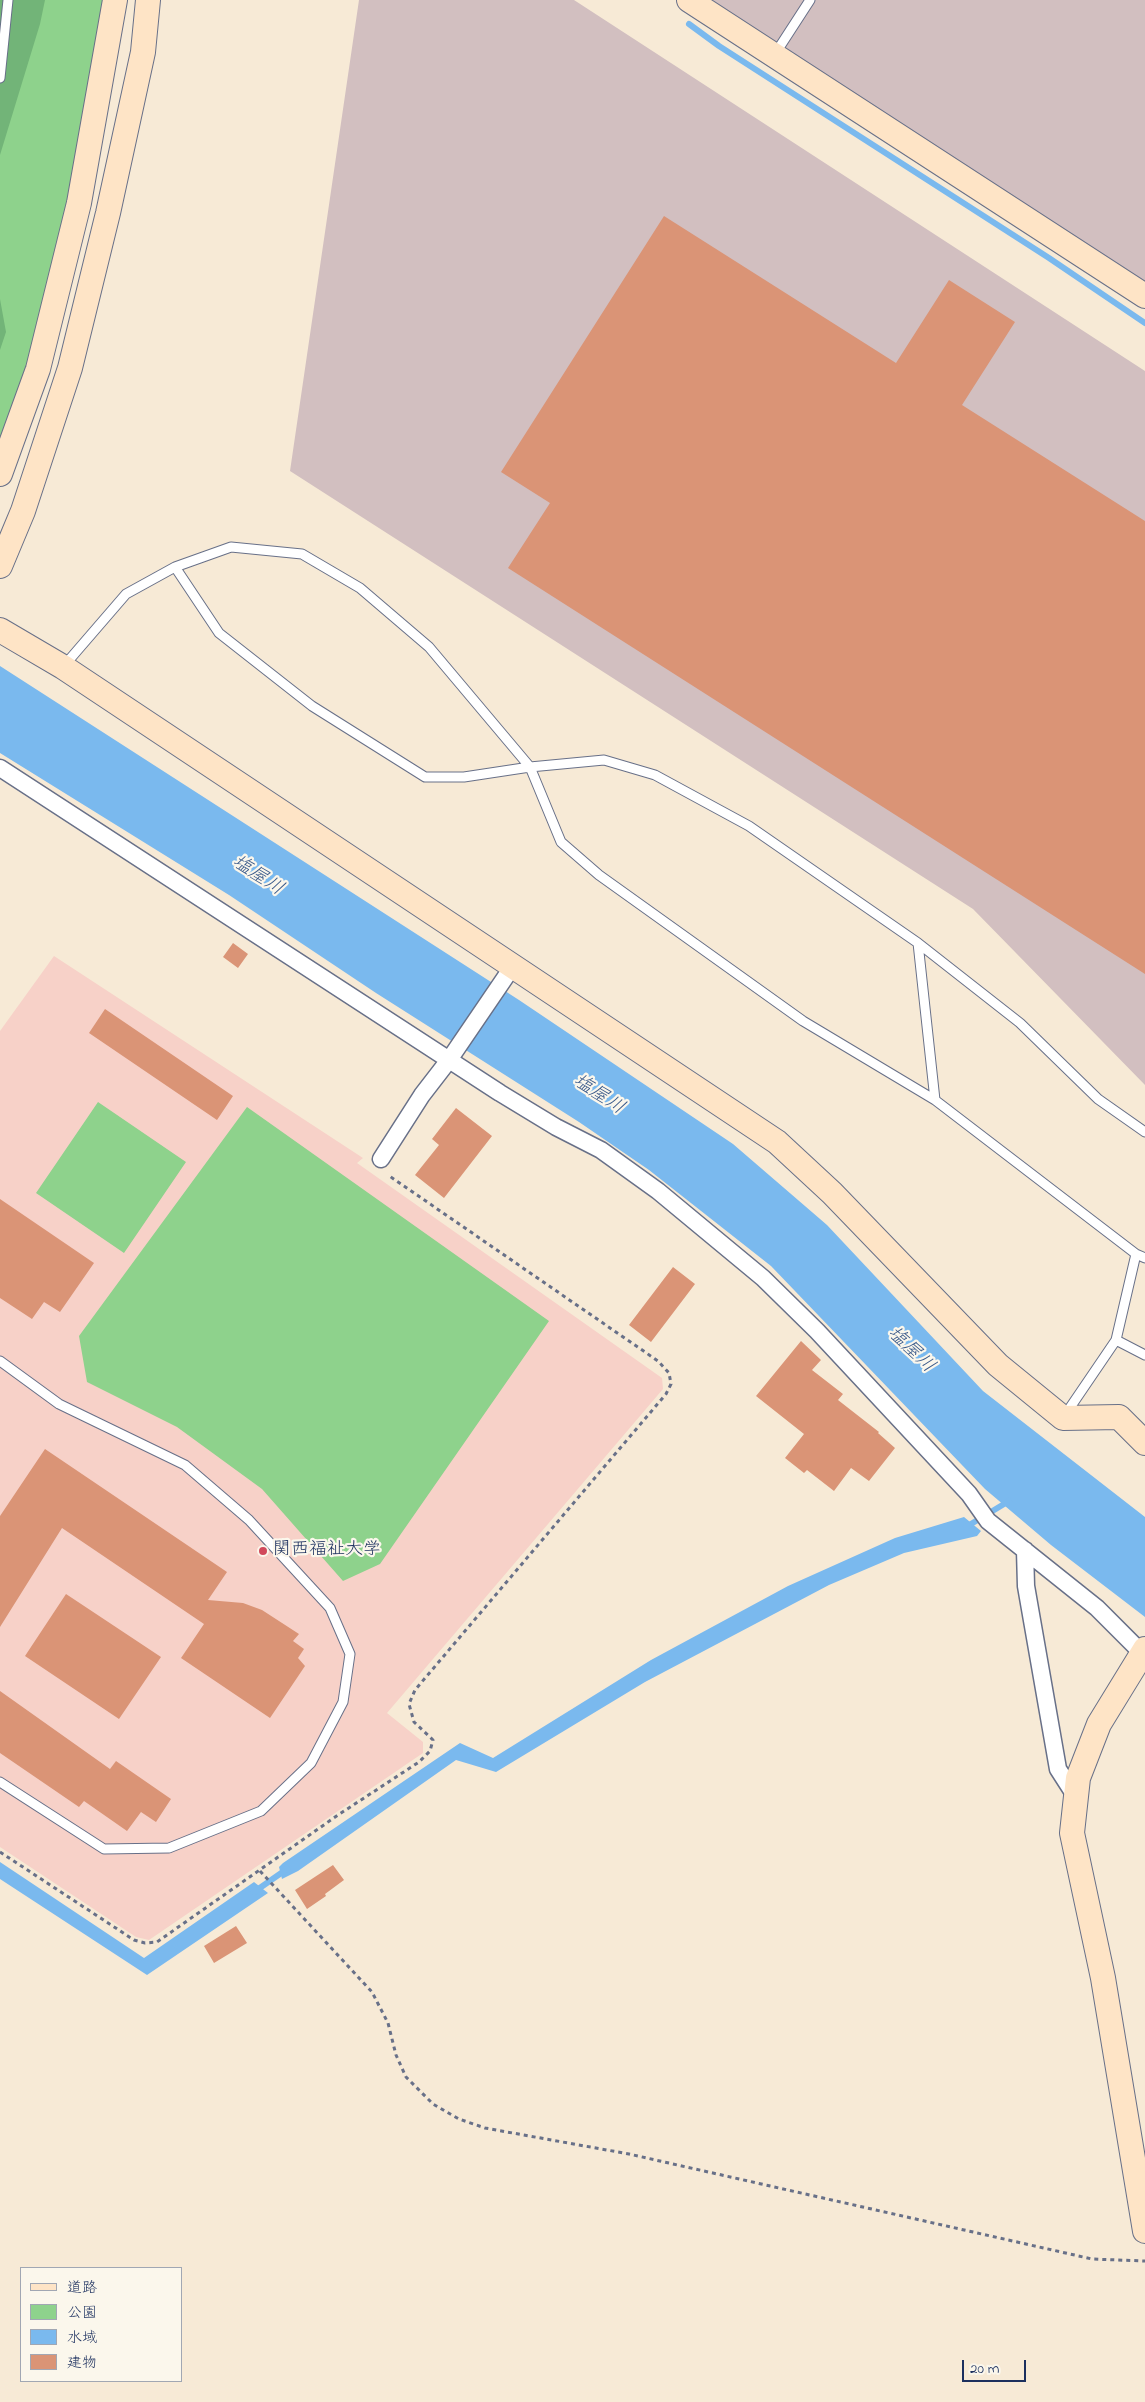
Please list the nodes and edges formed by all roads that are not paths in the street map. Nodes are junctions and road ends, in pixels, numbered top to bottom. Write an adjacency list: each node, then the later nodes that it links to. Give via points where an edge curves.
1 (8, 0): 7 (lane)
2 (115, 0): 9 (street, via 79,203 38,369)
3 (148, 0): 10 (street, via 143,52 70,368 23,511)
4 (689, 0): 6 (street)
5 (810, 0): 6 (lane)
6 (774, 54): 8 (street)
7 (0, 78)
8 (1145, 296)
9 (0, 474)
10 (0, 566)
11 (175, 567): 13 (lane, via 126,594); 14 (lane, via 219,633 312,706 425,777 464,777); 14 (lane, via 231,547 302,554 360,588 429,647)
12 (0, 630): 13 (street)
13 (63, 667): 17 (street)
14 (530, 767): 16 (lane, via 604,760 655,774 749,826); 19 (lane, via 561,842 598,875 803,1021)
15 (0, 768): 18 (street)
16 (918, 943): 19 (lane); 20 (lane, via 1020,1022 1098,1099)
17 (513, 966): 18 (street); 26 (street, via 777,1142 832,1193 998,1365)
18 (449, 1060): 21 (street); 28 (street, via 556,1127 601,1150 728,1248 817,1331 970,1494 988,1521)
19 (935, 1100): 22 (lane)
20 (1145, 1132)
21 (381, 1159)
22 (1140, 1256): 23 (lane)
23 (1116, 1340): 24 (lane); 26 (lane)
24 (1145, 1355)
25 (0, 1361): 30 (lane, via 59,1404 185,1465 249,1520 330,1608 350,1654 343,1702 311,1763 261,1811 170,1848 104,1849)
26 (1063, 1418): 27 (street, via 1119,1417)
27 (1145, 1443)
28 (1025, 1550): 29 (street); 31 (street, via 1026,1586 1058,1769)
29 (1144, 1651): 31 (street, via 1099,1724 1078,1778)
30 (0, 1782)
31 (1076, 1798): 32 (street, via 1072,1833 1103,1978)
32 (1145, 2231)

